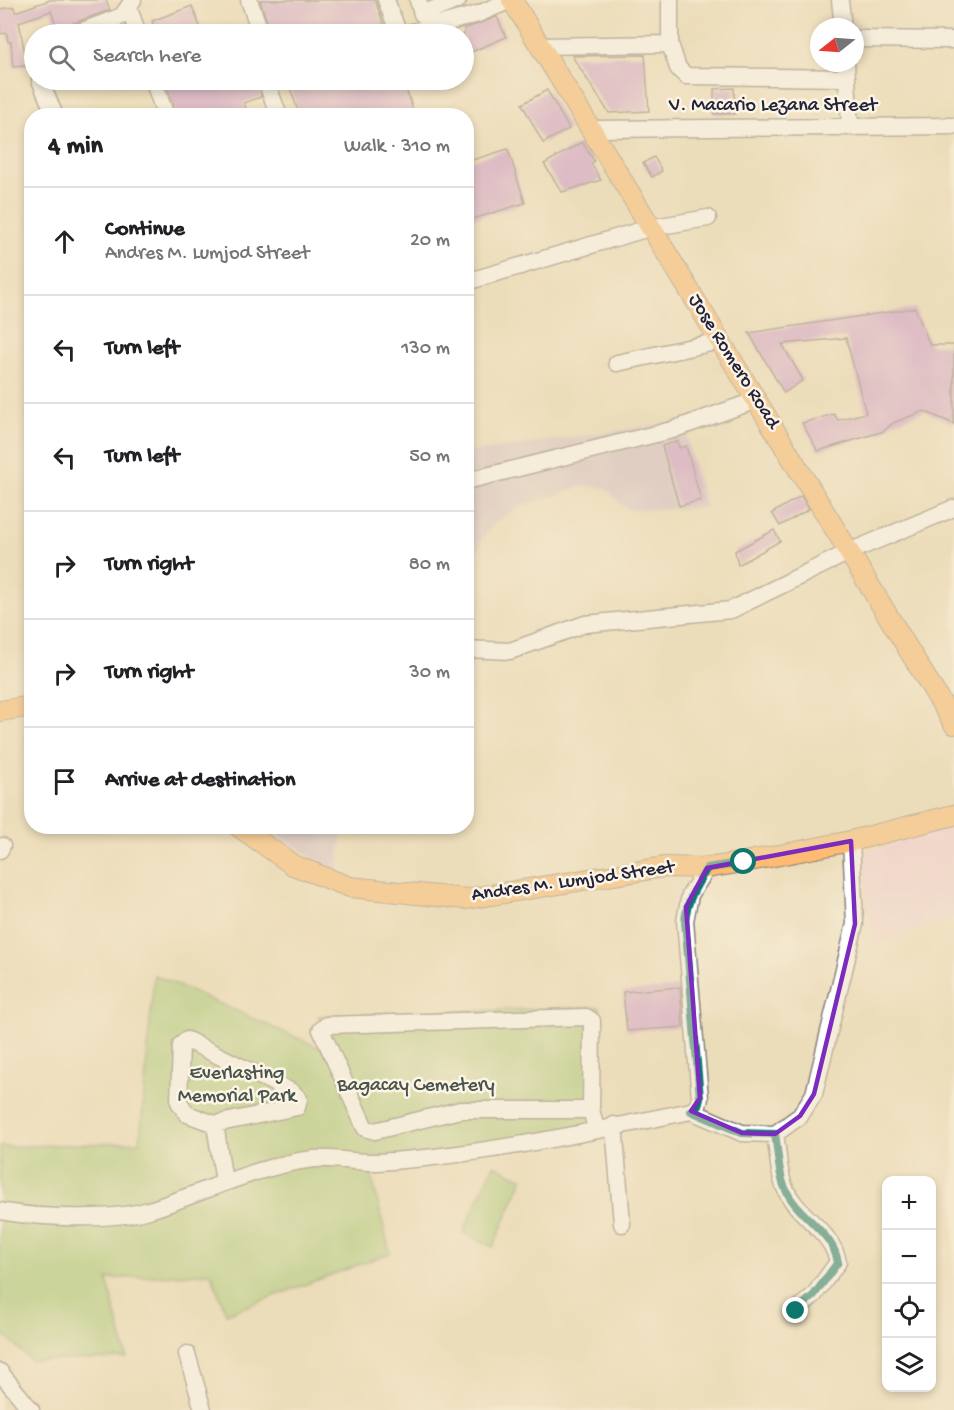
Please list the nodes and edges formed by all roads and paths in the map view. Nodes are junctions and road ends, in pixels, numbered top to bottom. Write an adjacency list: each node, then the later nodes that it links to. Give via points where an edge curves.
1 (249, 0): 13 (street)
2 (386, 0): 14 (street)
3 (418, 0): 4 (street, via 422,14)
4 (458, 0)
5 (512, 0): 9 (street); 19 (main road, Jose Romero Road)
6 (670, 0): 18 (street)
7 (840, 0): 10 (street)
8 (131, 4): 11 (street, via 122,16); 12 (street)
9 (476, 7): 15 (street)
10 (842, 18)
11 (101, 24)
12 (136, 24)
13 (257, 24)
14 (395, 24)
15 (431, 24)
16 (864, 39): 17 (street)
17 (954, 40)
18 (670, 44): 19 (street); 20 (street, via 678,68 686,76)
19 (539, 46): 30 (main road, Jose Romero Road)
20 (815, 72)
21 (847, 72): 29 (street)
22 (44, 90): 25 (street)
23 (157, 90): 26 (street)
24 (269, 90): 27 (street)
25 (52, 108)
26 (163, 108)
27 (276, 108)
28 (954, 126): 29 (street, V. Macario Lezana Street)
29 (850, 127): 30 (street, V. Macario Lezana Street)
30 (592, 129): 32 (main road, Jose Romero Road)
31 (708, 218): 32 (street)
32 (649, 228): 33 (street); 34 (main road, Jose Romero Road)
33 (474, 280)
34 (720, 341): 35 (street); 36 (main road, Jose Romero Road)
35 (617, 363)
36 (757, 400): 37 (street, via 672,430); 39 (main road, Jose Romero Road)
37 (474, 479)
38 (954, 508): 39 (street)
39 (849, 552): 40 (street, via 731,610 585,624 510,651); 43 (main road, Jose Romero Road)
40 (474, 649)
41 (24, 707): 42 (main road)
42 (0, 711)
43 (954, 724)
44 (954, 815): 46 (main road, Andres M. Lumjod Street)
45 (249, 834): 47 (main road, Andres M. Lumjod Street, via 293,865 350,887 466,899 664,867)
46 (850, 841): 47 (main road, Andres M. Lumjod Street); 53 (street, via 855,924 814,1094 800,1116)
47 (707, 868): 49 (street, via 690,895 685,921 700,1098)
48 (591, 1110): 48 (street, via 460,1110 375,1131 365,1128 321,1030 327,1025 586,1017 592,1021); 52 (street)
49 (691, 1111): 51 (street); 53 (street, via 742,1133)
50 (215, 1124): 50 (street, via 297,1107 299,1099 187,1040 182,1045 179,1102 187,1114); 54 (street)
51 (614, 1125): 52 (street); 56 (street)
52 (596, 1128): 54 (street, via 455,1154 375,1162 314,1159)
53 (775, 1134): 57 (street, via 784,1187 828,1238 838,1262 820,1288)
54 (224, 1182): 55 (street, via 146,1211 32,1216)
55 (0, 1211)
56 (622, 1224)
57 (796, 1311)
58 (187, 1354): 61 (street)
59 (0, 1372): 60 (street)
60 (31, 1410)
61 (203, 1410)

